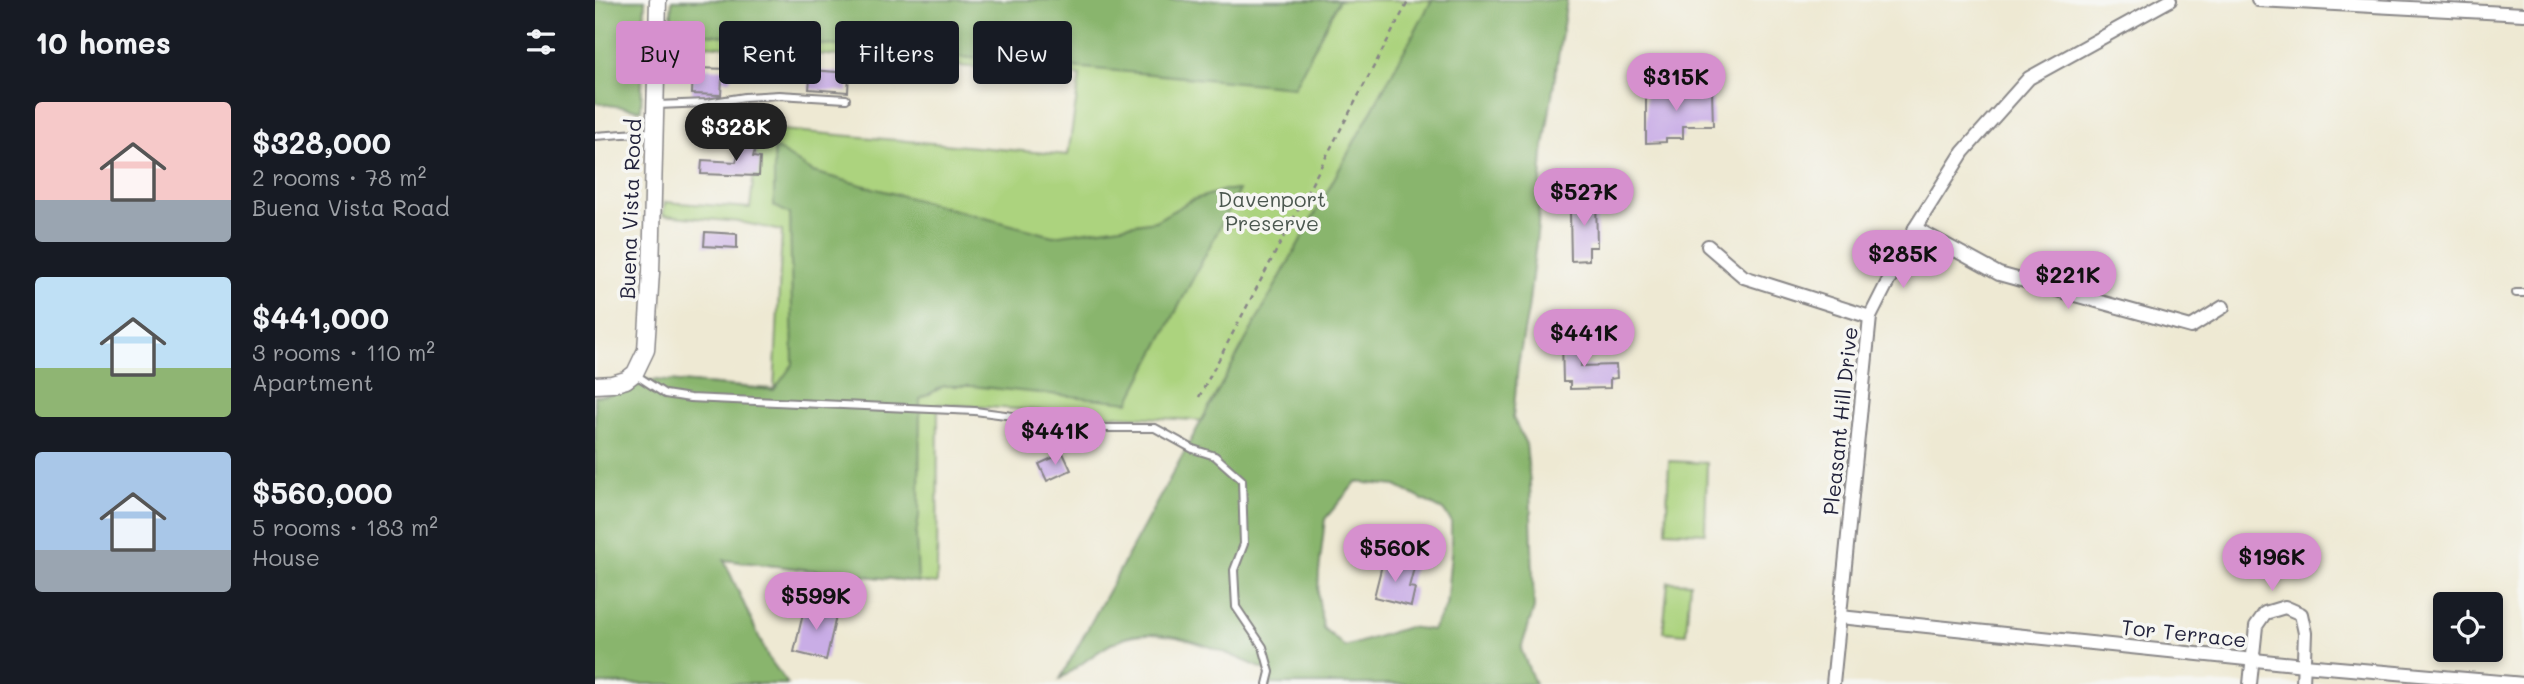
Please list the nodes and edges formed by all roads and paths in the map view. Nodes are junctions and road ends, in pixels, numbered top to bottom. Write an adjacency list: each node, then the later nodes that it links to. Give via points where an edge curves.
1 (658, 0): 7 (street, Buena Vista Road)
2 (1409, 0): 16 (path)
3 (2170, 0): 10 (street, Pleasant Hill Drive, via 2029,78 1963,152)
4 (2258, 0): 5 (street)
5 (2524, 14)
6 (846, 99): 7 (lane, via 779,95)
7 (655, 105): 8 (street, Buena Vista Road)
8 (654, 132): 9 (lane); 14 (street, Buena Vista Road, via 646,350)
9 (595, 136)
10 (1916, 228): 12 (street, via 1999,274 2192,327); 13 (street, Pleasant Hill Drive)
11 (1708, 246): 13 (street, via 1744,277)
12 (2223, 307)
13 (1870, 317): 17 (street, Pleasant Hill Drive)
14 (635, 373): 15 (street, via 626,380); 20 (lane, via 664,394 690,398 975,411 1105,428 1154,428 1215,456 1242,480 1244,544 1234,570 1236,607 1263,647 1270,672)
15 (595, 385)
16 (1199, 397)
17 (1840, 617): 18 (street, Tor Terrace); 21 (street, Pleasant Hill Drive)
18 (2251, 660): 19 (street, Tor Terrace); 19 (street, via 2256,626 2265,613 2285,607 2301,614); 22 (street)
19 (2304, 665): 23 (street); 24 (street, Tor Terrace)
20 (1268, 684)
21 (1833, 684)
22 (2250, 684)
23 (2303, 684)
24 (2524, 684)

